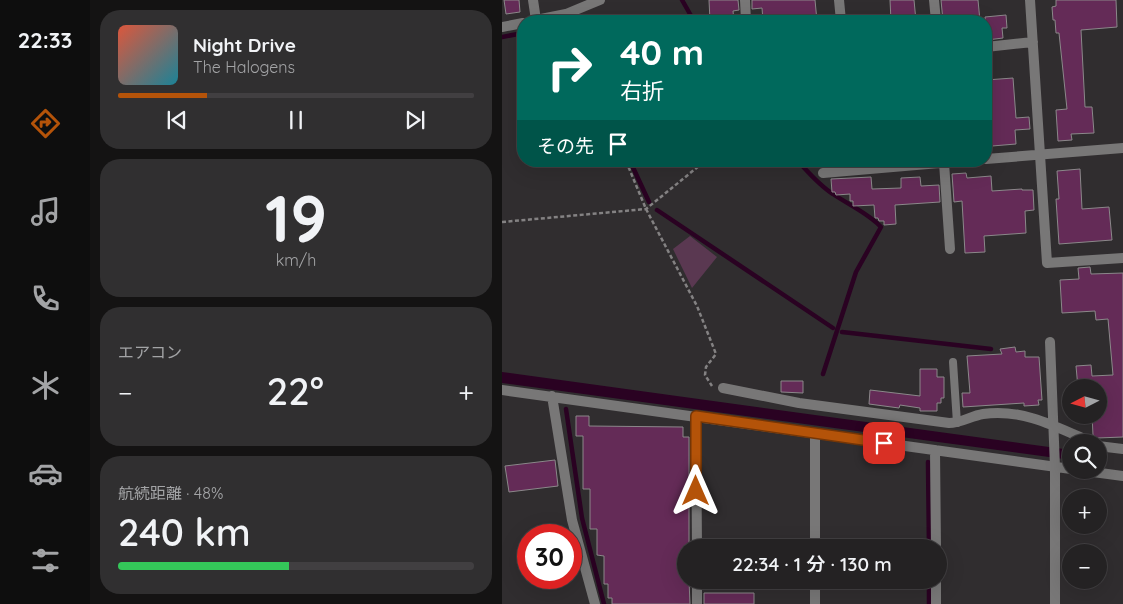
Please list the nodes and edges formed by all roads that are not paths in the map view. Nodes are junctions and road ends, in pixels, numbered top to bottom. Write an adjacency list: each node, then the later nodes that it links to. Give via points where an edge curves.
1 (533, 0): 7 (street)
2 (600, 0): 8 (street)
3 (744, 0): 9 (street)
4 (839, 0): 10 (street)
5 (934, 0): 11 (street)
6 (1030, 0): 14 (street)
7 (533, 15)
8 (561, 15)
9 (745, 15)
10 (840, 15)
11 (935, 15)
12 (517, 24): 13 (street)
13 (502, 28)
14 (1032, 42): 15 (street); 17 (street)
15 (992, 45)
16 (1122, 148): 17 (street)
17 (1040, 155): 18 (street); 23 (street, via 1047,263)
18 (992, 159)
19 (895, 167): 21 (street)
20 (944, 167): 22 (street)
21 (822, 173)
22 (950, 250)
23 (1122, 258)
24 (1050, 342): 31 (street)
25 (952, 362): 30 (lane)
26 (723, 388): 30 (street, via 799,403)
27 (502, 390): 28 (street)
28 (552, 396): 29 (street); 47 (street, via 572,520)
29 (696, 416): 32 (street); 41 (street)
30 (957, 423): 31 (street, via 982,414 1010,413)
31 (1054, 425): 33 (street); 37 (street)
32 (815, 433): 36 (street); 42 (street)
33 (1074, 434)
34 (1107, 447): 35 (street)
35 (1122, 449)
36 (935, 450): 37 (street); 43 (street)
37 (1055, 464): 38 (street); 51 (street)
38 (1062, 466)
39 (1107, 474): 40 (street)
40 (1122, 476)
41 (697, 539)
42 (815, 539)
43 (936, 539)
44 (697, 589): 48 (street)
45 (815, 589): 49 (street)
46 (936, 589): 50 (street)
47 (595, 604)
48 (697, 604)
49 (815, 604)
50 (936, 604)
51 (1055, 604)

